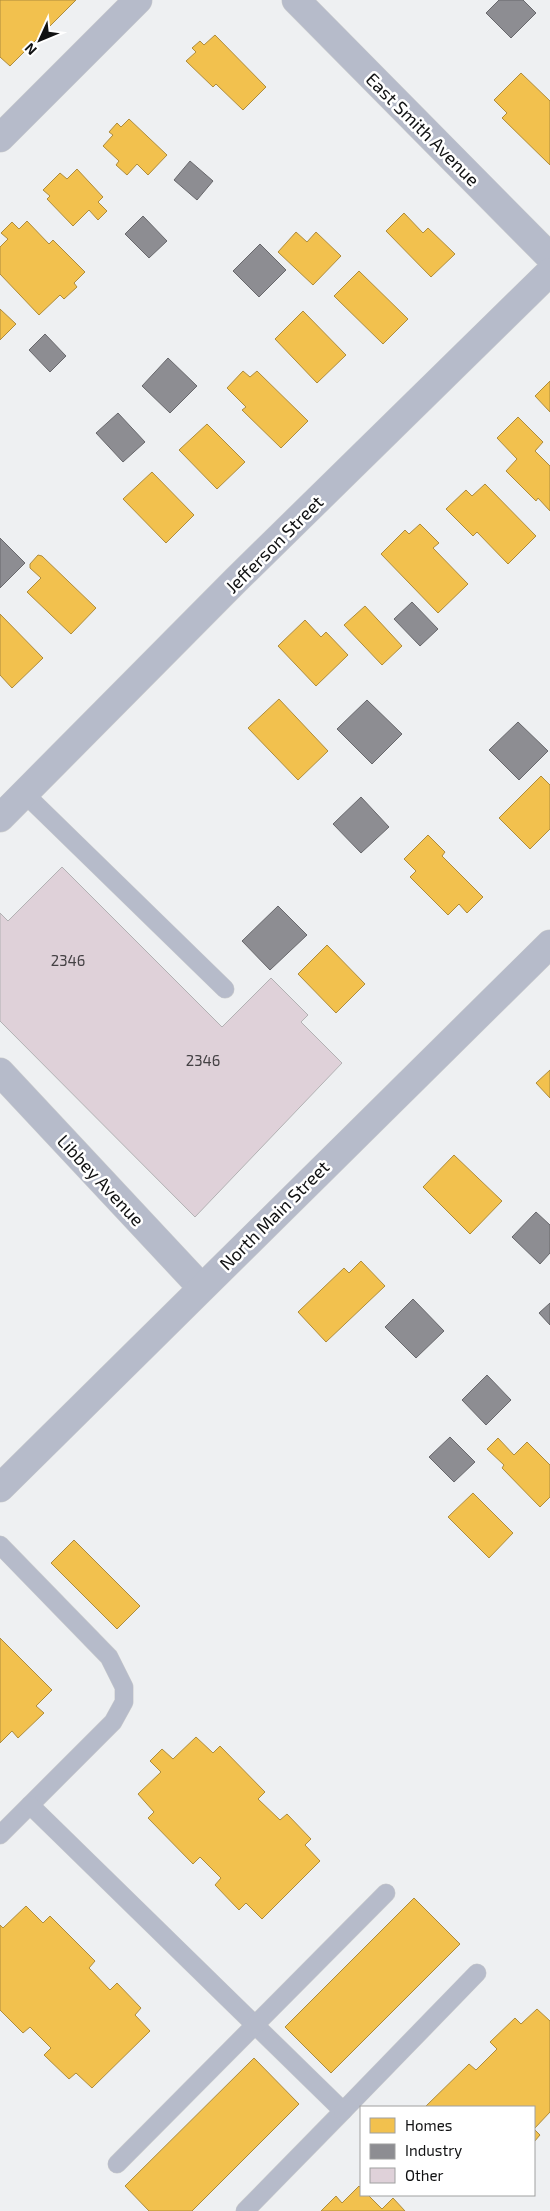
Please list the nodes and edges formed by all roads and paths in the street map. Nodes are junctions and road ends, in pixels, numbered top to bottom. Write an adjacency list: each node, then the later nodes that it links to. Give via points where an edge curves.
1 (138, 0): 3 (street)
2 (296, 0): 4 (street, East Smith Avenue)
3 (0, 138)
4 (550, 257)
5 (550, 272): 6 (street, Jefferson Street)
6 (25, 794): 7 (street, Jefferson Street); 9 (lane)
7 (0, 818)
8 (550, 944): 11 (street, North Main Street)
9 (225, 989)
10 (0, 1072): 11 (street, Libbey Avenue)
11 (201, 1287): 12 (street, North Main Street)
12 (0, 1488)
13 (0, 1545): 14 (lane, via 109,1657 124,1688 124,1702 113,1722)
14 (30, 1805): 15 (lane); 18 (lane)
15 (0, 1835)
16 (386, 1893): 18 (lane)
17 (477, 1973): 19 (lane)
18 (255, 2024): 19 (lane); 20 (lane)
19 (343, 2110): 21 (lane)
20 (117, 2164)
21 (245, 2211)

